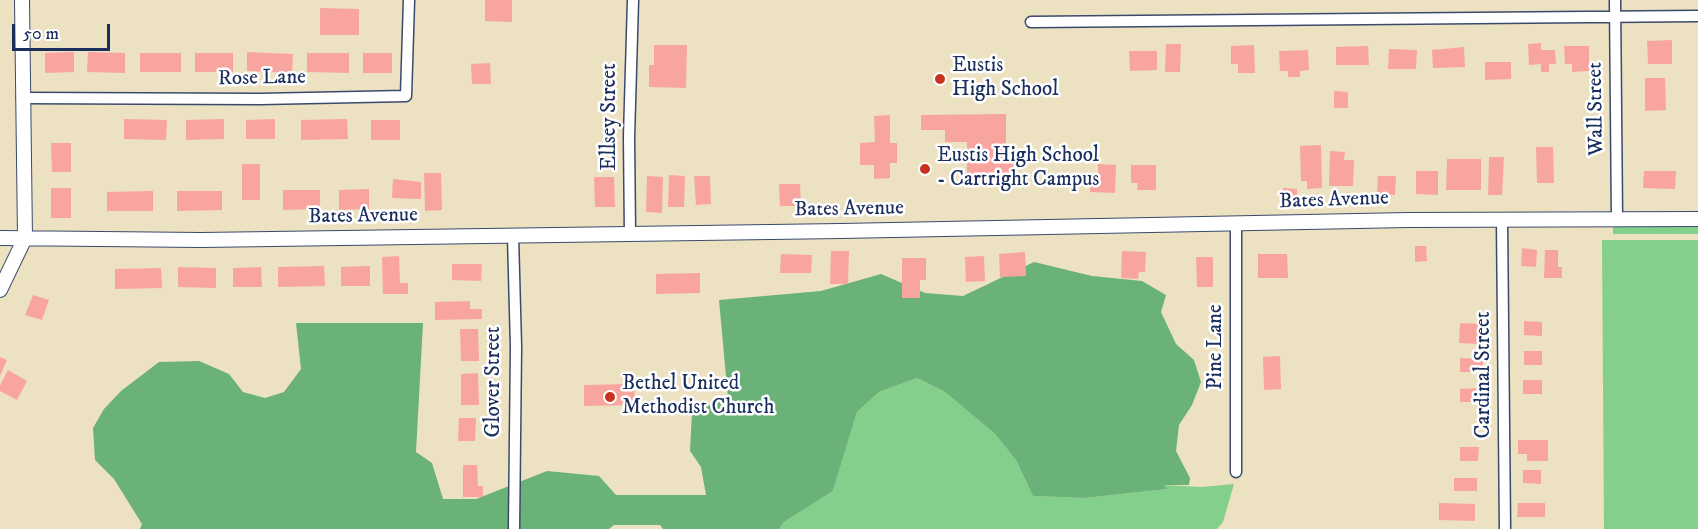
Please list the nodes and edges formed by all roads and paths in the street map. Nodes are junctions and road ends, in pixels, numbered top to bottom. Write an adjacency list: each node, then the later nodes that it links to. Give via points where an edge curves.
1 (22, 0): 8 (street)
2 (409, 0): 8 (street, Rose Lane, via 406,96)
3 (633, 0): 13 (street, Ellsey Street)
4 (1615, 0): 6 (street, Wall Street)
5 (1698, 16): 6 (street)
6 (1615, 17): 7 (street); 9 (street, Wall Street)
7 (1031, 22)
8 (22, 98): 16 (street)
9 (1617, 219): 10 (street, Bates Avenue); 11 (street, Bates Avenue)
10 (1698, 219)
11 (1503, 220): 12 (street, Bates Avenue); 20 (street, Cardinal Street)
12 (1236, 223): 13 (street, Bates Avenue); 18 (street, Pine Lane)
13 (630, 235): 14 (street, Bates Avenue)
14 (513, 236): 16 (street, Bates Avenue); 19 (street, Glover Street)
15 (0, 238): 16 (street, Bates Avenue)
16 (25, 238): 17 (street)
17 (0, 290)
18 (1236, 472)
19 (513, 529)
20 (1505, 529)

